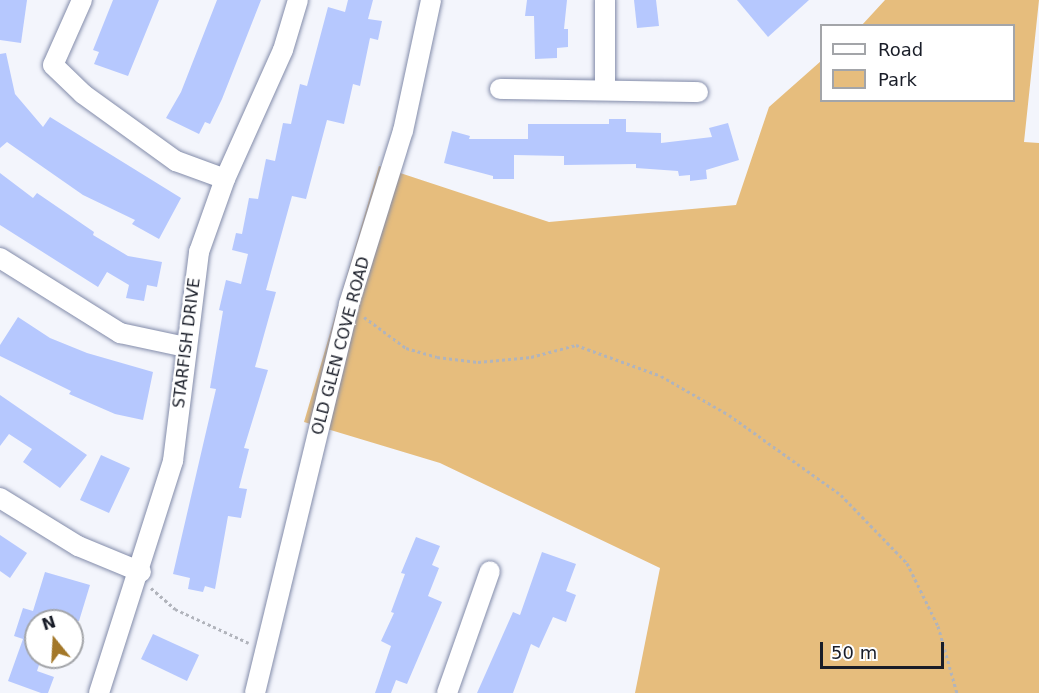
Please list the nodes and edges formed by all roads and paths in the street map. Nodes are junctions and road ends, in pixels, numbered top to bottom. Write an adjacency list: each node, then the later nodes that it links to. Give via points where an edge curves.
1 (82, 0): 8 (street, via 53,65 83,94 176,161)
2 (298, 0): 8 (street, STARFISH DRIVE, via 283,50)
3 (431, 0): 10 (street, OLD GLEN COVE ROAD, via 403,131)
4 (605, 0): 6 (street)
5 (500, 89): 6 (street)
6 (605, 90): 7 (street)
7 (698, 92)
8 (225, 179): 11 (street, STARFISH DRIVE, via 199,252)
9 (0, 258): 11 (street, via 120,333)
10 (349, 304): 15 (street, OLD GLEN COVE ROAD); 19 (path, via 406,348 478,362 531,357 576,345 661,376 729,415 841,495 907,563 938,626)
11 (186, 347): 14 (street, STARFISH DRIVE, via 173,461)
12 (0, 498): 14 (street, via 78,546)
13 (490, 571): 18 (street)
14 (141, 572): 15 (path, via 152,589 175,609); 16 (street, STARFISH DRIVE)
15 (265, 651): 17 (street, OLD GLEN COVE ROAD)
16 (99, 693)
17 (255, 693)
18 (447, 693)
19 (957, 693)

